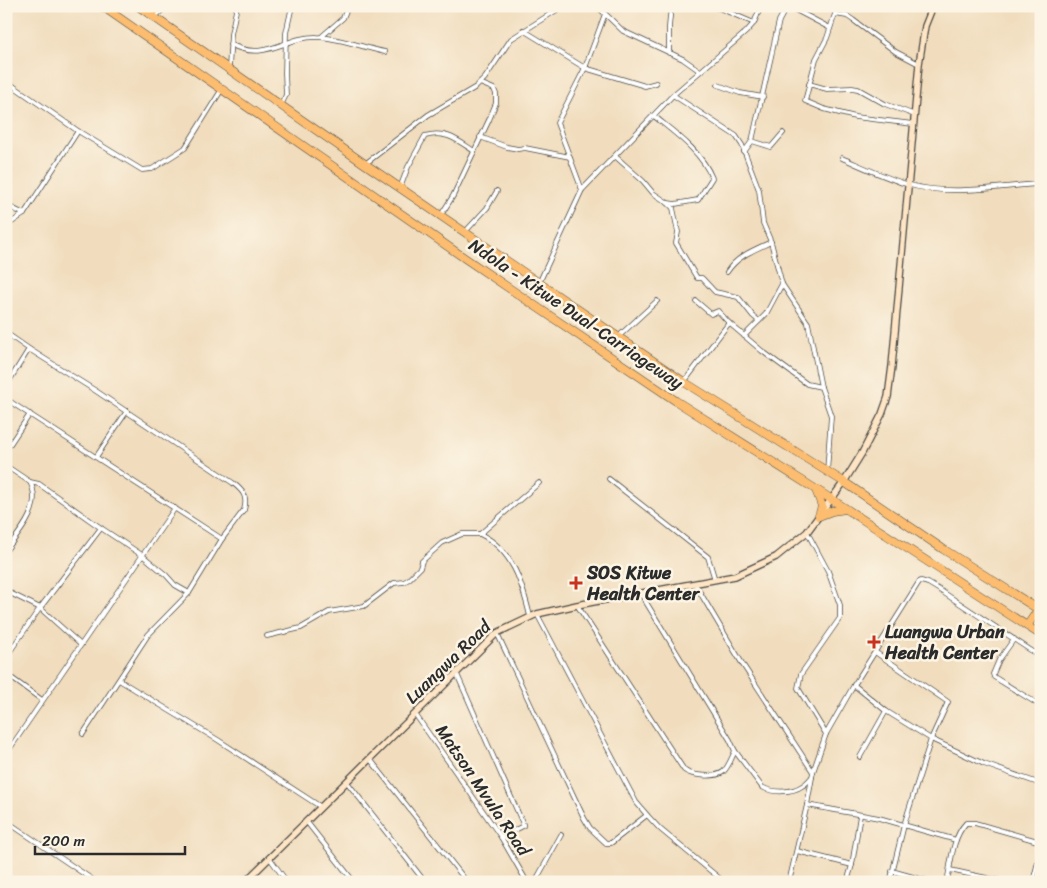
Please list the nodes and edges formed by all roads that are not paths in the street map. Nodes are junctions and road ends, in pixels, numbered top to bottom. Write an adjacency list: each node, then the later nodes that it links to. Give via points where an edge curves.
1 (102, 6): 36 (highway, Ndola - Kitwe Dual-Carriageway)
2 (138, 6): 17 (highway, Ndola - Kitwe Dual-Carriageway)
3 (166, 6): 17 (street)
4 (237, 6): 22 (street)
5 (292, 6): 23 (street)
6 (348, 6): 21 (street, via 343,18)
7 (562, 6): 20 (street)
8 (597, 6): 15 (street)
9 (671, 6): 25 (street)
10 (709, 6): 18 (street)
11 (761, 6): 18 (street)
12 (788, 6): 19 (street); 39 (street, via 779,22)
13 (837, 6): 16 (street)
14 (933, 6): 26 (street, Luangwa Road)
15 (605, 14): 25 (street, via 623,31); 27 (street)
16 (835, 14): 19 (street); 26 (street, via 853,20 896,52)
17 (154, 18): 28 (highway, Ndola - Kitwe Dual-Carriageway)
18 (754, 23): 29 (street)
19 (830, 28): 33 (street)
20 (523, 30): 27 (street); 32 (street, via 506,45)
21 (321, 37): 23 (street); 24 (street)
22 (230, 44): 23 (street, via 254,51); 28 (street)
23 (286, 44): 40 (street, via 286,95)
24 (385, 52)
25 (669, 53): 29 (street)
26 (919, 64): 41 (street, Luangwa Road)
27 (584, 68): 31 (street, via 645,86); 50 (street, via 557,123)
28 (230, 69): 40 (highway, Ndola - Kitwe Dual-Carriageway)
29 (700, 71): 38 (street)
30 (6, 81): 34 (street)
31 (656, 83)
32 (480, 84): 46 (street, via 496,92 496,103); 53 (street, via 443,104)
33 (809, 84): 41 (street, via 827,89 858,89); 43 (street, via 807,103 855,117)
34 (12, 85): 37 (street); 44 (street)
35 (718, 85): 39 (street)
36 (222, 89): 44 (street, via 186,148 152,169 142,170); 91 (highway, Ndola - Kitwe Dual-Carriageway, via 660,390)
37 (6, 94)
38 (673, 95): 42 (street); 49 (street, via 736,136)
39 (763, 97): 47 (street)
40 (280, 105): 53 (highway, Ndola - Kitwe Dual-Carriageway)
41 (915, 115): 43 (street, Luangwa Road)
42 (654, 116): 51 (street); 59 (street, via 699,155 712,178 697,200)
43 (913, 124): 54 (street, Luangwa Road)
44 (78, 131): 61 (street)
45 (783, 133): 47 (street, via 771,147)
46 (480, 137): 48 (street); 50 (street, via 507,146)
47 (752, 141): 49 (street)
48 (474, 151): 56 (street, via 451,135 425,136); 62 (street)
49 (744, 152): 65 (street, via 759,190 763,223)
50 (570, 157): 57 (street)
51 (616, 157): 57 (street); 59 (street)
52 (842, 158): 54 (street)
53 (365, 164): 56 (highway, Ndola - Kitwe Dual-Carriageway)
54 (907, 184): 55 (street, via 938,190); 89 (street, Luangwa Road, via 888,397 874,430)
55 (1041, 184)
56 (400, 188): 62 (highway, Ndola - Kitwe Dual-Carriageway)
57 (582, 190): 67 (street)
58 (497, 191): 64 (street)
59 (668, 203): 71 (street, via 673,208 678,226 676,243 697,278 702,278 715,292 738,296)
60 (6, 205): 61 (street)
61 (24, 214): 63 (street)
62 (441, 215): 64 (highway, Ndola - Kitwe Dual-Carriageway)
63 (6, 226)
64 (465, 232): 67 (highway, Ndola - Kitwe Dual-Carriageway)
65 (772, 242): 66 (street, via 748,253 732,264); 68 (street)
66 (727, 272)
67 (539, 283): 75 (highway, Ndola - Kitwe Dual-Carriageway)
68 (782, 284): 71 (street); 79 (street, via 808,323)
69 (657, 301): 75 (street)
70 (696, 301): 72 (street, via 711,314 718,311)
71 (759, 321): 74 (street)
72 (729, 323): 74 (street); 77 (street)
73 (6, 333): 76 (street)
74 (744, 336): 79 (street, via 807,384)
75 (618, 337): 77 (highway, Ndola - Kitwe Dual-Carriageway)
76 (28, 349): 78 (street); 81 (street)
77 (684, 382): 86 (highway, Ndola - Kitwe Dual-Carriageway)
78 (6, 386)
79 (822, 386): 86 (street, via 832,418)
80 (6, 398): 82 (street)
81 (127, 412): 84 (street); 99 (street, via 243,492 244,510)
82 (30, 414): 83 (street); 84 (street)
83 (6, 450)
84 (96, 457): 93 (street)
85 (6, 466): 88 (street)
86 (827, 473): 89 (highway, Ndola - Kitwe Dual-Carriageway)
87 (609, 479): 102 (street, via 708,557)
88 (30, 482): 96 (street, via 39,484); 100 (street, via 35,493 32,510)
89 (844, 482): 92 (street, Luangwa Road); 109 (highway, Ndola - Kitwe Dual-Carriageway)
90 (539, 483): 98 (street)
91 (816, 490): 92 (highway, Ndola - Kitwe Dual-Carriageway); 95 (highway, via 822,506)
92 (831, 499): 94 (highway, Ndola - Kitwe Dual-Carriageway); 95 (street, Luangwa Road)
93 (175, 508): 99 (street); 101 (street)
94 (846, 509): 95 (highway); 112 (highway, Ndola - Kitwe Dual-Carriageway)
95 (820, 516): 97 (street, Luangwa Road)
96 (101, 528): 101 (street); 108 (street)
97 (807, 532): 102 (street, Luangwa Road, via 768,561 735,576); 130 (street, via 828,571 841,610 840,618 801,674 798,688)
98 (480, 534): 111 (street, via 497,545 514,565); 115 (street, via 462,534 442,544 422,561 409,579 394,584 364,606 329,612 301,628)
99 (222, 539): 105 (street)
100 (6, 550)
101 (142, 555): 105 (street, via 175,585); 117 (street)
102 (715, 580): 103 (street, Luangwa Road)
103 (694, 584): 106 (street, Luangwa Road); 136 (street)
104 (6, 591): 108 (street)
105 (189, 593): 123 (street, via 148,635)
106 (641, 594): 107 (street, Luangwa Road); 132 (street)
107 (576, 605): 110 (street, Luangwa Road); 132 (street, via 684,770 689,774 723,772)
108 (40, 608): 117 (street); 120 (street)
109 (1040, 610): 112 (highway)
110 (537, 614): 111 (street, Luangwa Road); 141 (street, via 636,802)
111 (530, 616): 113 (street, Luangwa Road)
112 (1027, 626): 114 (highway, Ndola - Kitwe Dual-Carriageway)
113 (497, 633): 121 (street, Luangwa Road); 141 (street, via 590,828 606,843 612,843)
114 (1041, 635)
115 (267, 636)
116 (1014, 639): 118 (street, via 938,589 920,581); 119 (street); 126 (street, via 999,660 994,677)
117 (81, 645): 125 (street)
118 (875, 652): 124 (street); 131 (street, via 948,702)
119 (1041, 657)
120 (6, 658)
121 (456, 672): 128 (street, Luangwa Road); 147 (street, via 524,824)
122 (6, 674): 125 (street)
123 (119, 680): 129 (street); 140 (street)
124 (854, 685): 127 (street); 130 (street)
125 (42, 700): 133 (street)
126 (1041, 706)
127 (886, 711): 131 (street); 134 (street)
128 (415, 714): 135 (street, Luangwa Road); 147 (street, Matson Mvula Road)
129 (83, 734)
130 (826, 734): 136 (street)
131 (931, 739): 138 (street, via 984,764); 145 (street)
132 (735, 751): 136 (street, via 767,790 786,791 801,787)
133 (6, 754)
134 (860, 757)
135 (370, 759): 137 (street, Luangwa Road); 161 (street)
136 (812, 775): 139 (street)
137 (346, 782): 140 (street, Luangwa Road); 160 (street)
138 (1041, 784)
139 (807, 805): 142 (street); 151 (street)
140 (321, 807): 144 (street, Luangwa Road)
141 (647, 815): 164 (street)
142 (860, 815): 145 (street); 153 (street)
143 (6, 821): 156 (street)
144 (306, 821): 152 (street, Luangwa Road); 159 (street)
145 (904, 825): 148 (street); 155 (street)
146 (561, 835): 163 (street)
147 (501, 837): 162 (street, Matson Mvula Road)
148 (956, 840): 149 (street, via 966,823 975,822); 154 (street)
149 (1041, 842)
150 (1041, 849): 171 (street)
151 (797, 851): 153 (street); 165 (street)
152 (269, 857): 157 (street, Luangwa Road); 158 (street)
153 (852, 865): 166 (street)
154 (950, 870): 169 (street); 170 (street)
155 (892, 871): 167 (street); 168 (street)
156 (96, 882)
157 (245, 882)
158 (287, 882)
159 (354, 882)
160 (424, 882)
161 (467, 882)
162 (527, 882)
163 (535, 882)
164 (724, 882)
165 (790, 882)
166 (847, 882)
167 (890, 882)
168 (931, 882)
169 (947, 882)
170 (1005, 882)
171 (1033, 882)

